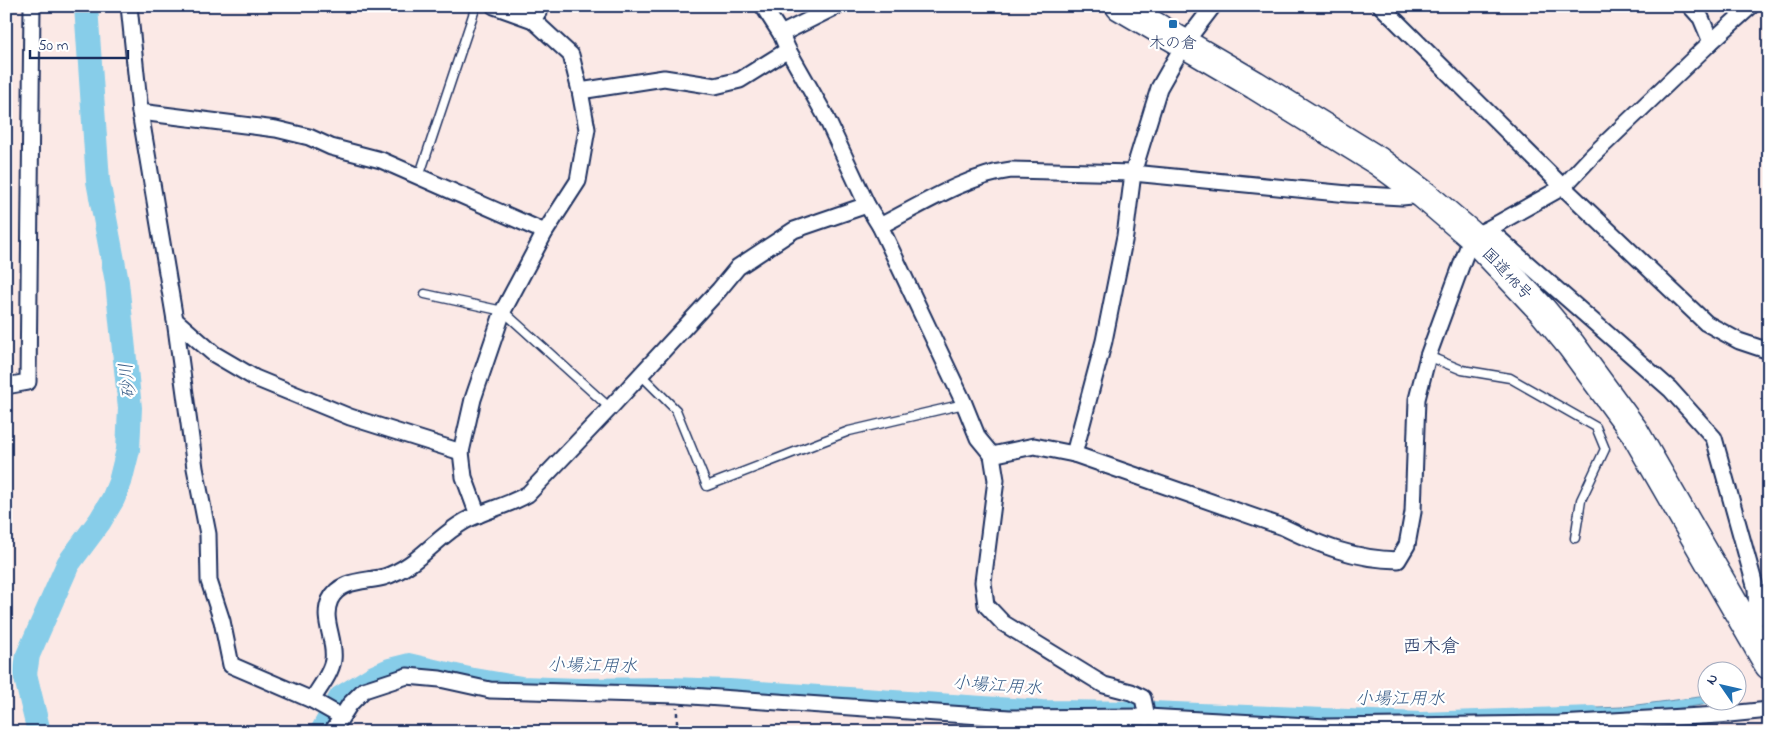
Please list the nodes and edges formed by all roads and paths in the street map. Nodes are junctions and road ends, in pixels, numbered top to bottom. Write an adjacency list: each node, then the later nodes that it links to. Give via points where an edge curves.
1 (32, 6): 34 (street, via 28,382)
2 (129, 6): 19 (street)
3 (476, 6): 21 (lane)
4 (494, 6): 13 (street)
5 (542, 6): 13 (street)
6 (763, 6): 14 (street)
7 (837, 6): 14 (street)
8 (1120, 6): 16 (highway, 国道118号)
9 (1213, 6): 16 (street)
10 (1381, 6): 22 (street)
11 (1690, 6): 15 (street, via 1701,18)
12 (1751, 6): 15 (street)
13 (533, 20): 18 (street, via 571,55)
14 (781, 34): 17 (street)
15 (1710, 42): 22 (street)
16 (1184, 44): 20 (street, via 1159,88); 23 (highway, 国道118号, via 1378,161)
17 (788, 50): 18 (street, via 740,80 715,86 664,78); 24 (street, via 825,115)
18 (580, 91): 26 (street, via 587,129 578,181)
19 (140, 112): 21 (street, via 276,129 381,160); 30 (street)
20 (1133, 173): 23 (street, via 1348,194); 25 (street, via 993,172); 38 (street, via 1125,236 1104,341)
21 (419, 177): 26 (street)
22 (1563, 187): 27 (street); 31 (street, via 1706,323 1739,341)
23 (1424, 195): 27 (highway, 国道118号)
24 (867, 205): 25 (street); 33 (street, via 794,230 738,267)
25 (880, 226): 35 (street)
26 (544, 232): 29 (street)
27 (1480, 233): 32 (street); 42 (highway, 国道118号, via 1571,345 1634,430); 42 (street, via 1670,389 1714,438 1756,589 1756,617)
28 (425, 294): 29 (lane)
29 (503, 311): 36 (lane); 37 (street, via 473,399)
30 (175, 320): 37 (street, via 214,354 255,378 350,417); 45 (street, via 195,468 208,534 208,581 222,621 231,665)
31 (1769, 351)
32 (1428, 356): 38 (street, via 1417,399 1413,512 1406,545 1398,560 1353,556); 41 (lane, via 1462,370 1510,378 1596,427 1605,449 1581,500)
33 (641, 375): 35 (lane, via 676,410 707,486 849,431); 36 (street)
34 (6, 386)
35 (964, 404): 39 (street, via 978,438)
36 (610, 408): 40 (street, via 528,494)
37 (462, 452): 40 (street, via 464,477)
38 (1074, 454): 39 (street, via 1034,446)
39 (992, 455): 46 (street, via 996,480 982,582 986,605 1002,623 1104,685 1131,692)
40 (478, 515): 45 (street, via 448,532 402,569 385,577 352,582 331,598 326,612 333,661)
41 (1575, 538)
42 (1749, 632): 43 (highway, 国道118号)
43 (1769, 666)
44 (677, 695): 49 (street); 50 (street, via 490,690 440,679 407,676 364,690 350,704); 51 (path)
45 (316, 702): 48 (street)
46 (1145, 709): 47 (street, via 1326,727 1559,724); 49 (street)
47 (1769, 710)
48 (335, 713)
49 (1009, 725)
50 (332, 732)
51 (677, 732)

